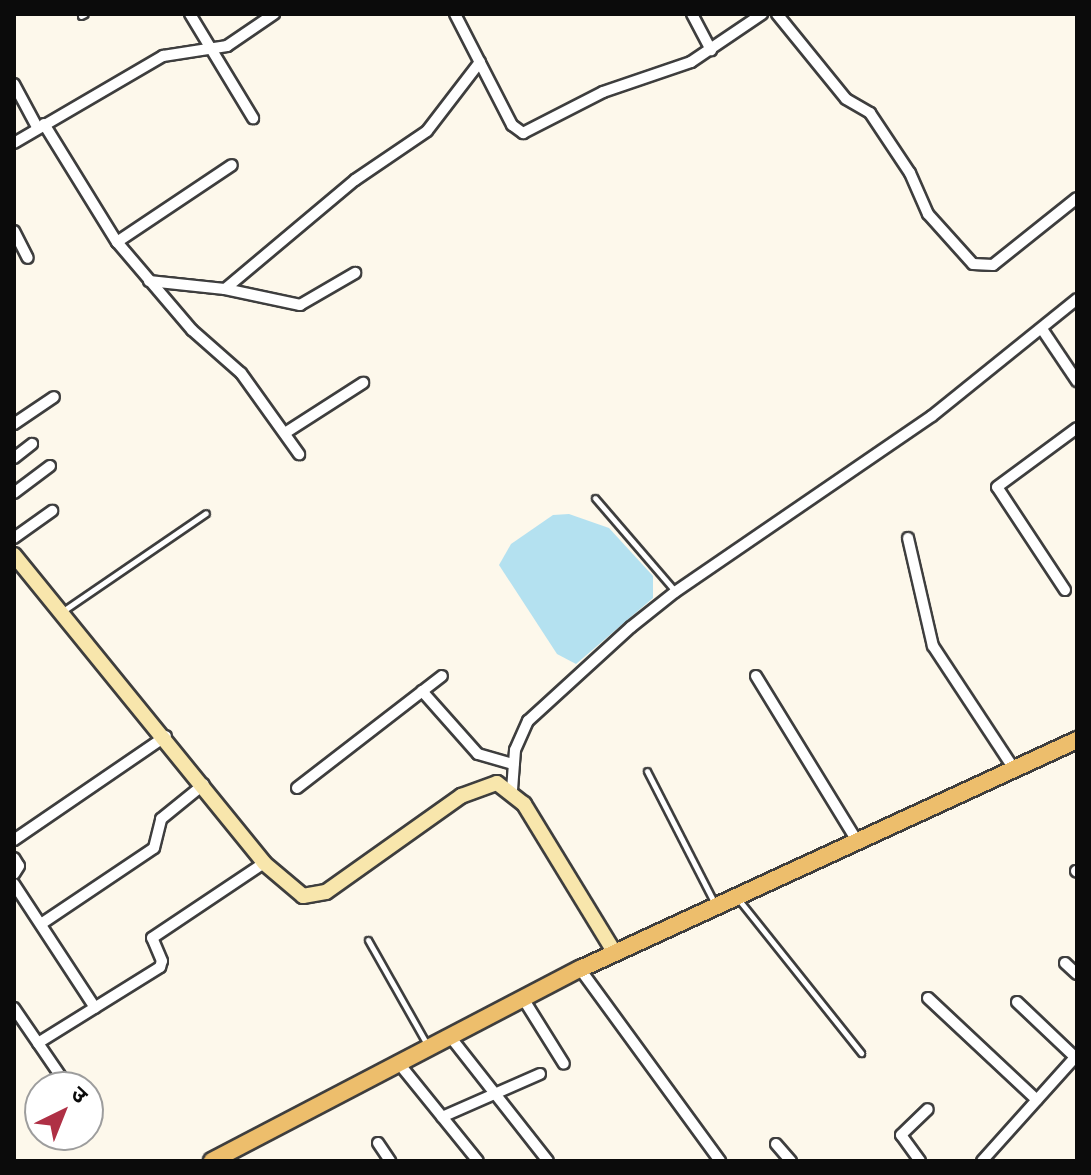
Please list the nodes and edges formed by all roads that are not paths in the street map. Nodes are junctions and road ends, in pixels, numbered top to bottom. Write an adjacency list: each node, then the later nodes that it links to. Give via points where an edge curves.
1 (190, 14): 7 (street)
2 (274, 14): 7 (street, via 236,41)
3 (455, 14): 9 (street)
4 (692, 14): 8 (street)
5 (762, 14): 8 (street)
6 (777, 14): 15 (street, via 846,99 870,113 910,173 928,214 973,264 993,265)
7 (211, 50): 11 (street); 12 (street, via 163,56)
8 (711, 50): 9 (street, via 603,92 523,133 512,125)
9 (480, 62): 21 (street, via 427,131 355,180)
10 (14, 84): 12 (street)
11 (253, 118)
12 (41, 125): 13 (street); 17 (street)
13 (14, 143)
14 (232, 165): 17 (street)
15 (1077, 198)
16 (14, 231): 18 (street)
17 (117, 242): 20 (street)
18 (28, 258)
19 (355, 273): 21 (street, via 300,305)
20 (149, 281): 21 (street); 29 (street, via 192,330 241,373)
21 (225, 289)
22 (1077, 299): 23 (street)
23 (1042, 329): 24 (street); 42 (street, via 932,416)
24 (1077, 381)
25 (363, 383): 29 (street)
26 (54, 397): 27 (street)
27 (14, 424)
28 (1077, 428): 41 (street, via 1000,483 997,492)
29 (285, 433): 31 (street)
30 (32, 444): 32 (street)
31 (299, 454)
32 (14, 458)
33 (50, 466): 34 (street)
34 (14, 493)
35 (595, 498): 42 (lane)
36 (52, 511): 38 (street)
37 (206, 513): 43 (lane)
38 (14, 538)
39 (908, 538): 50 (street, via 933,646)
40 (14, 555): 43 (main road)
41 (1065, 590)
42 (675, 592): 49 (street, via 528,721)
43 (62, 612): 47 (main road)
44 (442, 676): 46 (street)
45 (756, 676): 56 (street)
46 (422, 691): 49 (street, via 478,754); 53 (street)
47 (166, 736): 52 (main road); 55 (street)
48 (1077, 740): 50 (main road)
49 (514, 764): 54 (street)
50 (1014, 769): 56 (main road)
51 (647, 771): 62 (lane)
52 (204, 784): 58 (main road); 63 (street, via 161,819 161,837 154,848)
53 (297, 788)
54 (512, 790): 58 (main road, via 497,783 461,796 313,898 303,896); 65 (main road)
55 (14, 840)
56 (857, 841): 61 (main road)
57 (14, 858): 59 (street, via 19,866)
58 (264, 863): 73 (street, via 152,938 162,965)
59 (14, 874)
60 (14, 884): 63 (street)
61 (736, 896): 62 (main road); 77 (lane)
62 (715, 905): 65 (main road)
63 (41, 924): 73 (street)
64 (368, 940): 76 (lane)
65 (615, 953): 67 (main road)
66 (1065, 963): 68 (street)
67 (580, 969): 70 (main road); 93 (street)
68 (1077, 974)
69 (928, 998): 84 (street)
70 (524, 1000): 74 (main road); 79 (street)
71 (1017, 1002): 78 (street)
72 (14, 1008): 75 (street)
73 (95, 1008): 75 (street)
74 (452, 1039): 76 (main road); 83 (street)
75 (38, 1043): 81 (street)
76 (430, 1050): 80 (main road)
77 (861, 1053)
78 (1076, 1056): 84 (street)
79 (564, 1064)
80 (401, 1066): 86 (street); 89 (main road)
81 (57, 1071)
82 (540, 1074): 83 (street)
83 (496, 1094): 86 (street); 92 (street)
84 (1037, 1100): 96 (street)
85 (928, 1109): 95 (street, via 901,1135)
86 (442, 1117): 91 (street)
87 (378, 1143): 90 (street)
88 (776, 1144): 94 (street)
89 (218, 1160)
90 (390, 1161)
91 (478, 1161)
92 (548, 1161)
93 (720, 1161)
94 (791, 1161)
95 (920, 1161)
96 (982, 1161)

